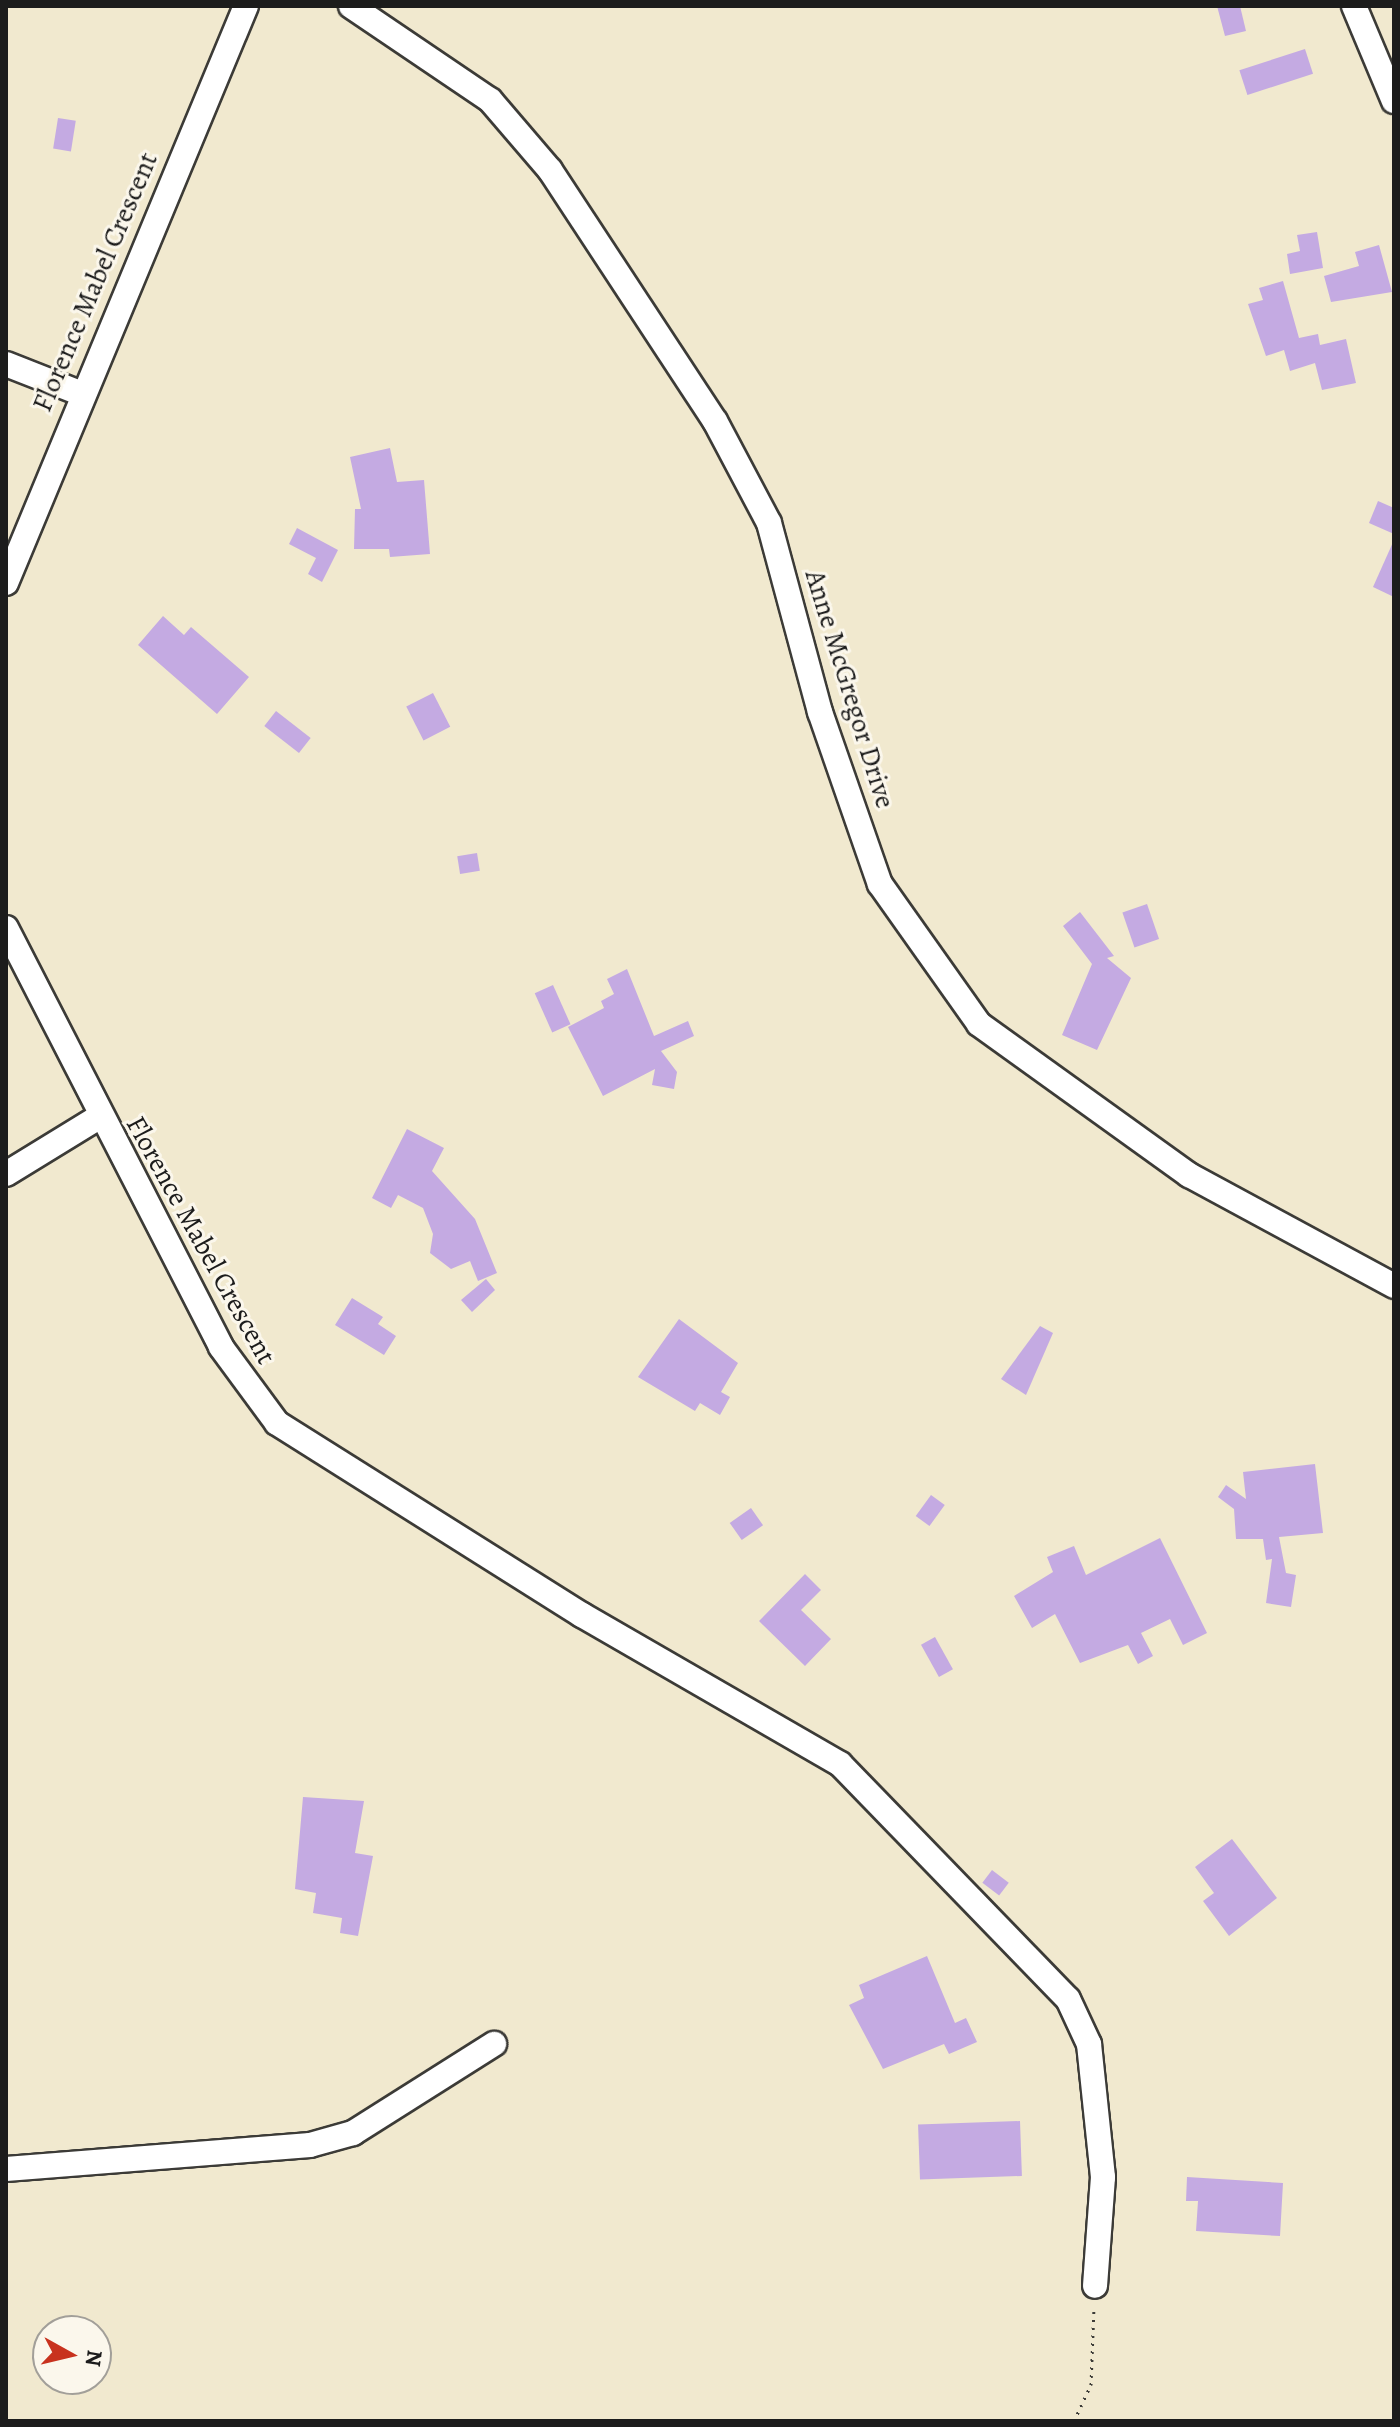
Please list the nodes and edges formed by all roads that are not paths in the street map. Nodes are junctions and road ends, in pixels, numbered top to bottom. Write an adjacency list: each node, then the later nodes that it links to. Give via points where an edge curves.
1 (246, 6): 6 (street, Florence Mabel Crescent)
2 (351, 6): 11 (street, Anne McGregor Drive, via 490,100 550,170 715,421 769,523 820,712 880,884 979,1024 1189,1175)
3 (1354, 6): 4 (street)
4 (1394, 101)
5 (6, 364): 6 (street)
6 (80, 393): 7 (street, Florence Mabel Crescent)
7 (6, 583)
8 (6, 928): 9 (street, Florence Mabel Crescent)
9 (99, 1117): 10 (street); 14 (street, Florence Mabel Crescent, via 221,1347 277,1423 582,1615 840,1764 1077,2011 1089,2044 1103,2177)
10 (6, 1174)
11 (1394, 1286)
12 (494, 2044): 13 (street, via 353,2133 310,2145)
13 (6, 2169)
14 (1095, 2286)

